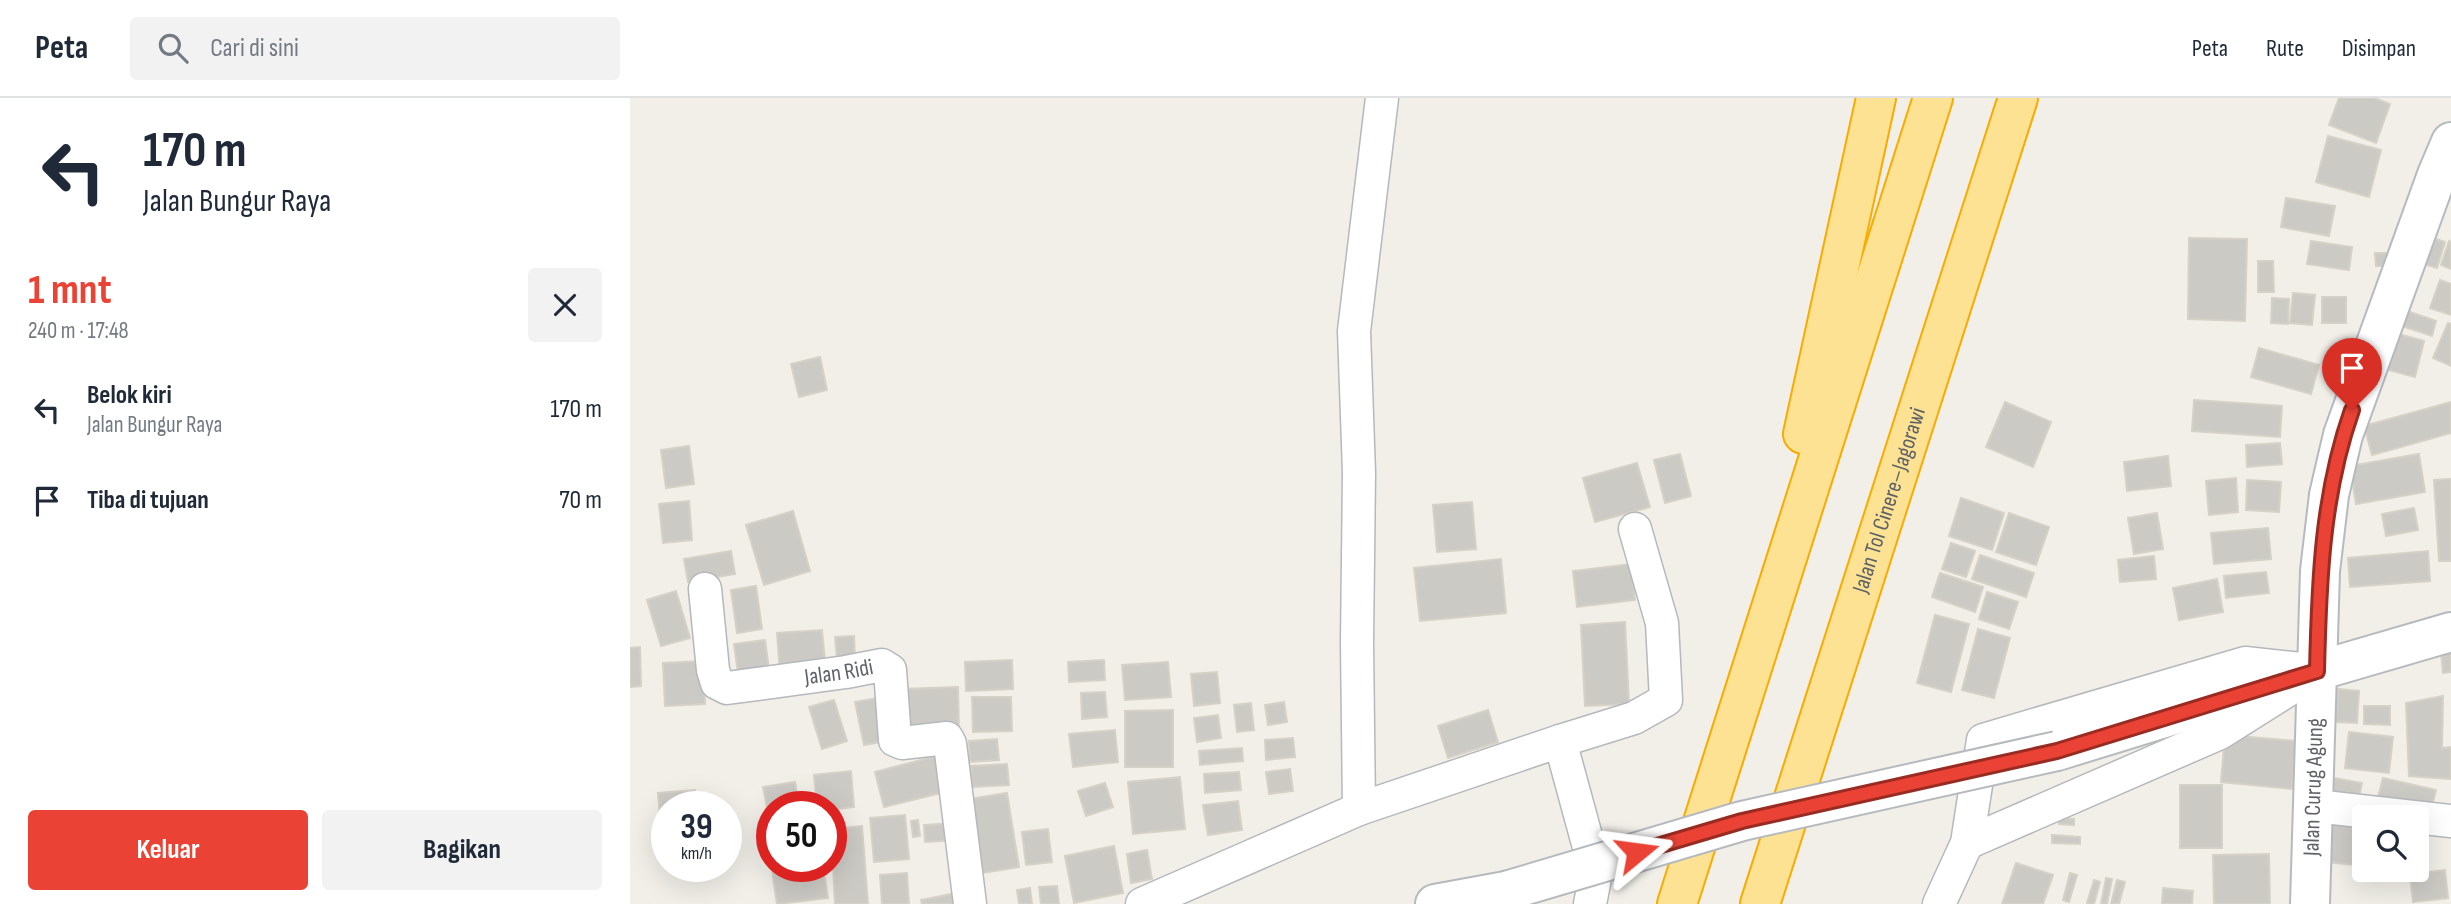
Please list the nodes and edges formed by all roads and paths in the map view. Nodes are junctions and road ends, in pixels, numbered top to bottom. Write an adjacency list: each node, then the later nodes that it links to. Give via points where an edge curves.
1 (1382, 98): 15 (street, via 1354,331 1359,473)
2 (1876, 98): 11 (highway)
3 (1933, 98): 11 (highway)
4 (2018, 98): 7 (highway, Jalan Tol Cinere–Jagorawi)
5 (2033, 98): 7 (highway)
6 (2451, 142): 12 (main road, Jalan Curug Agung, via 2343,435 2329,495 2320,571)
7 (1972, 244): 23 (highway, Jalan Tol Cinere–Jagorawi)
8 (1635, 528): 13 (street, via 1662,623 1666,700 1634,718)
9 (705, 589): 18 (street, Jalan Ridi, via 713,670 717,683 727,688 882,665 890,670 895,740 947,738 950,744)
10 (2451, 632): 12 (main road)
11 (1756, 656): 22 (highway)
12 (2317, 671): 14 (main road, Jalan Curug Agung); 17 (street, via 2220,733); 17 (street, via 2245,663 1983,740); 20 (main road, bridge, via 2057,751 1742,821 1506,891)
13 (1560, 741): 15 (street); 21 (street, via 1596,873)
14 (2315, 806): 16 (street); 25 (main road, Jalan Curug Agung)
15 (1359, 809): 19 (street)
16 (2451, 821)
17 (1967, 844): 24 (street)
18 (970, 904)
19 (1142, 904)
20 (1435, 904)
21 (1590, 904)
22 (1677, 904)
23 (1760, 904)
24 (1939, 904)
25 (2310, 904)

